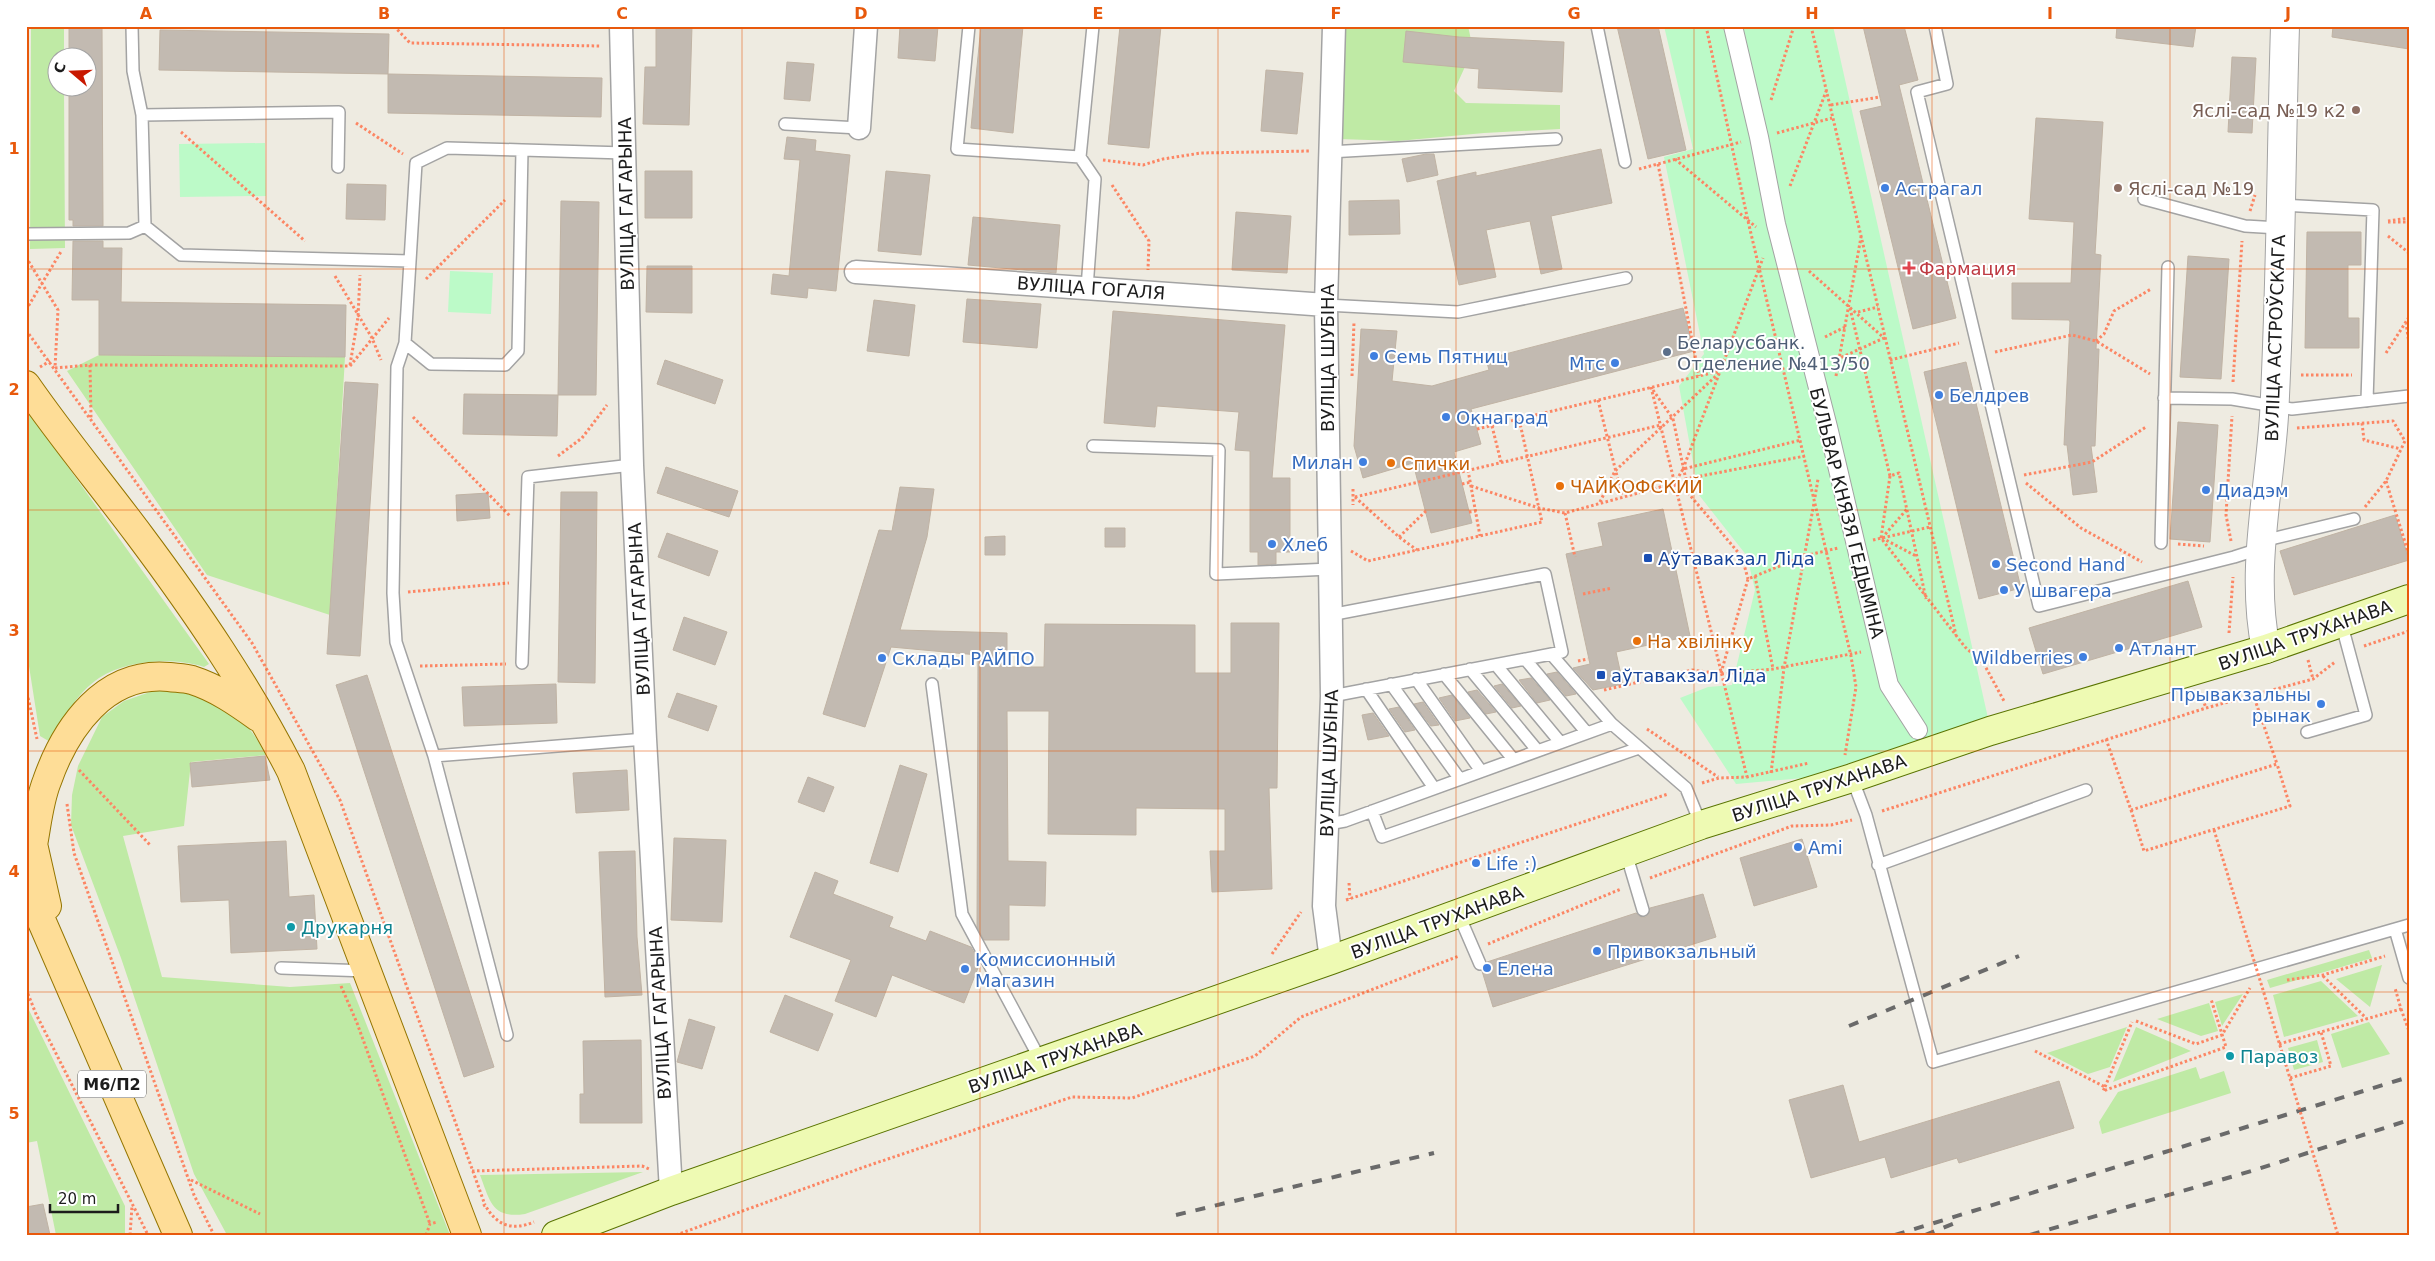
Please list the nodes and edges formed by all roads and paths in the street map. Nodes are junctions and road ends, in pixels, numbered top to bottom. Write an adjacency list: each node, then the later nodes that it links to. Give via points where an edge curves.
1 (132, 26): 20 (lane, via 133,71)
2 (394, 26): 15 (path, via 410,43)
3 (621, 26): 31 (street, ВУЛІЦА ГАГАРЫНА)
4 (866, 26): 25 (street)
5 (969, 26): 32 (lane, via 957,149)
6 (1093, 26): 32 (lane)
7 (1334, 26): 30 (street, ВУЛІЦА ШУБІНА)
8 (1597, 26): 33 (lane)
9 (1706, 26): 28 (path)
10 (1733, 26): 26 (street, БУЛЬВАР КНЯЗЯ ГЕДЫМІНА)
11 (1794, 26): 26 (path)
12 (1811, 26): 16 (path)
13 (1935, 26): 71 (lane, via 1947,84 1918,92)
14 (2285, 26): 42 (street, ВУЛІЦА АСТРОЎСКАГА)
15 (606, 46)
16 (1827, 89): 18 (path); 23 (path)
17 (1880, 97): 18 (path)
18 (1831, 105): 22 (path)
19 (338, 112): 21 (lane); 34 (path); 36 (lane)
20 (142, 115): 21 (lane); 44 (lane)
21 (162, 115): 50 (path)
22 (1832, 118): 23 (path); 48 (path)
23 (1814, 123): 26 (path); 39 (path)
24 (785, 124): 25 (lane)
25 (858, 128)
26 (1759, 137): 28 (path); 43 (street, БУЛЬВАР КНЯЗЯ ГЕДЫМІНА)
27 (1556, 139): 30 (lane)
28 (1732, 144): 35 (path); 53 (path)
29 (522, 150): 31 (lane); 34 (lane, via 447,148); 38 (lane)
30 (1329, 152): 32 (path, via 1233,150 1162,158 1143,165); 61 (street, ВУЛІЦА ШУБІНА)
31 (625, 153): 85 (street, ВУЛІЦА ГАГАРЫНА)
32 (1080, 157): 58 (lane, via 1095,178); 59 (path, via 1108,178 1149,240)
33 (1625, 162)
34 (416, 163): 52 (lane)
35 (1658, 164): 37 (path); 87 (path)
36 (338, 167)
37 (1637, 169)
38 (521, 184): 60 (path); 73 (lane, via 518,351 505,365 431,364)
39 (1790, 187)
40 (2257, 188): 45 (path)
41 (2144, 199): 45 (lane)
42 (2280, 217): 45 (lane); 88 (lane, via 2373,210); 99 (street, ВУЛІЦА АСТРОЎСКАГА)
43 (1776, 224): 53 (path); 79 (street, БУЛЬВАР КНЯЗЯ ГЕДЫМІНА)
44 (145, 226): 47 (lane, via 129,233); 50 (lane, via 180,255)
45 (2245, 226): 96 (path, via 2240,257)
46 (26, 234): 47 (lane)
47 (72, 234): 57 (path)
48 (1862, 234): 62 (path); 63 (path)
49 (26, 257): 57 (path)
50 (325, 258): 51 (lane); 66 (path)
51 (360, 259): 52 (lane); 66 (path)
52 (410, 261): 60 (lane)
53 (1759, 267): 83 (path); 84 (path)
54 (856, 272): 58 (street, ВУЛІЦА ГОГАЛЯ)
55 (2168, 273): 72 (path, via 2114,311 2104,334); 89 (lane)
56 (1626, 278): 61 (lane, via 1458,312)
57 (42, 283): 64 (path); 81 (path, via 58,310 55,368)
58 (1087, 288): 59 (street, ВУЛІЦА ГОГАЛЯ)
59 (1147, 292): 61 (street, ВУЛІЦА ГОГАЛЯ)
60 (408, 296): 69 (path); 73 (lane)
61 (1326, 305): 155 (street, ВУЛІЦА ШУБІНА)
62 (1849, 305): 75 (path); 77 (path)
63 (1878, 307): 65 (path); 70 (path)
64 (26, 310)
65 (1857, 312)
66 (358, 317): 69 (path); 82 (path)
67 (2409, 317): 68 (path)
68 (2406, 322): 74 (path); 88 (path)
69 (372, 338): 80 (path); 82 (path)
70 (1884, 338): 75 (path); 78 (path)
71 (1976, 339): 76 (lane); 78 (path)
72 (2096, 341): 76 (path, via 2072,335); 89 (path)
73 (405, 343): 95 (lane, via 397,367)
74 (2409, 344)
75 (1860, 349): 77 (path); 121 (path)
76 (1980, 355): 123 (lane)
77 (1840, 358): 79 (path); 91 (path)
78 (1890, 360): 168 (path)
79 (1810, 362): 83 (path); 195 (street, БУЛЬВАР КНЯЗЯ ГЕДЫМІНА, via 1888,685)
80 (382, 364)
81 (90, 365): 82 (path); 100 (path)
82 (350, 366)
83 (1783, 366): 109 (path)
84 (1720, 372): 87 (path); 102 (path); 117 (path)
85 (630, 375): 116 (street, ВУЛІЦА ГАГАРЫНА); 122 (path, via 582,438)
86 (2292, 375): 88 (path)
87 (1699, 376): 92 (path)
88 (2368, 379): 98 (lane)
89 (2164, 382): 94 (lane)
90 (26, 384): 192 (main road, via 214,640)
91 (1835, 384)
92 (1651, 387): 97 (path); 102 (path); 105 (path)
93 (2409, 396): 98 (lane)
94 (2164, 398): 96 (lane); 123 (path, via 2151,424 2092,462); 145 (lane)
95 (396, 399): 141 (path); 161 (lane)
96 (2232, 399): 99 (lane); 154 (path, via 2226,515)
97 (1598, 400): 101 (path); 108 (path)
98 (2367, 401): 99 (lane, via 2292,409)
99 (2274, 405): 148 (street, ВУЛІЦА АСТРОЎСКАГА)
100 (91, 419)
101 (1519, 419): 104 (path); 113 (path)
102 (1672, 419): 105 (path); 117 (path)
103 (2362, 423): 106 (path); 110 (path, via 2393,421); 112 (path, via 2364,440)
104 (1492, 426): 107 (path); 115 (path)
105 (1661, 426): 108 (path); 119 (path); 126 (path)
106 (2288, 429)
107 (1477, 430)
108 (1607, 438): 113 (path); 119 (path)
109 (1801, 440): 114 (path); 117 (path)
110 (2407, 441): 112 (path)
111 (1092, 446): 155 (lane, via 1219,450 1216,574)
112 (2401, 449): 125 (path)
113 (1527, 456): 115 (path); 133 (path)
114 (1805, 456): 124 (path); 131 (path)
115 (1501, 462): 118 (path)
116 (632, 464): 122 (lane); 198 (street, ВУЛІЦА ГАГАРЫНА)
117 (1683, 469): 124 (path); 126 (path)
118 (1468, 470): 128 (path); 130 (path)
119 (1615, 471): 129 (path); 132 (path)
120 (1819, 473): 131 (path)
121 (1890, 476): 134 (path, via 1899,473); 144 (path)
122 (528, 477): 141 (lane)
123 (2009, 478): 156 (path, via 2030,484 2081,528); 156 (lane, via 2039,606)
124 (1685, 479): 158 (path, via 1689,494 1742,557)
125 (2386, 481): 140 (path); 150 (path)
126 (1675, 483): 129 (path); 182 (path)
127 (1462, 484): 128 (path)
128 (1471, 484): 133 (path); 136 (path)
129 (1622, 496): 132 (path)
130 (1355, 497): 138 (path); 143 (path)
131 (1814, 500): 151 (path); 173 (path)
132 (1600, 503): 139 (path)
133 (1539, 508): 139 (path); 142 (path, via 1542,522)
134 (1907, 509): 144 (path); 152 (path)
135 (1426, 511): 143 (path)
136 (1476, 511): 137 (path); 142 (path)
137 (1469, 512)
138 (1352, 513)
139 (1565, 513): 153 (path)
140 (2354, 519): 148 (lane, via 2271,540)
141 (526, 533): 159 (lane)
142 (1480, 536): 149 (path)
143 (1399, 537): 149 (path)
144 (1882, 538): 152 (path); 163 (path)
145 (2161, 543): 147 (path)
146 (1346, 546): 149 (path, via 1368,560)
147 (2205, 546)
148 (2259, 549): 154 (lane); 170 (street, ВУЛІЦА АСТРОЎСКАГА, via 2262,631)
149 (1418, 550)
150 (2409, 555)
151 (1804, 556): 157 (path); 178 (path)
152 (1917, 556): 163 (path)
153 (1575, 557)
154 (2234, 557): 156 (lane); 169 (path)
155 (1330, 570): 165 (street, ВУЛІЦА ШУБІНА)
156 (2164, 575)
157 (1755, 576): 158 (path); 180 (path)
158 (1748, 579): 182 (path)
159 (525, 582): 161 (path); 175 (lane)
160 (1612, 588): 162 (path)
161 (393, 593): 177 (lane, via 396,642)
162 (1583, 594)
163 (1926, 599): 168 (path)
164 (2409, 599): 166 (main road, ВУЛІЦА ТРУХАНАВА)
165 (1330, 615): 172 (lane, via 1545,574 1562,652); 189 (street, ВУЛІЦА ШУБІНА)
166 (2341, 622): 170 (main road, ВУЛІЦА ТРУХАНАВА); 171 (lane)
167 (2409, 631): 171 (path)
168 (1956, 635): 191 (path, via 1984,664)
169 (2229, 637)
170 (2266, 649): 208 (main road, ВУЛІЦА ТРУХАНАВА, via 1990,731)
171 (2349, 650): 188 (path, via 2313,679); 196 (lane, via 2366,714)
172 (1551, 654): 174 (lane); 194 (lane)
173 (1851, 656): 178 (path); 208 (path, via 1856,687)
174 (1525, 659): 176 (lane); 197 (lane)
175 (522, 663): 177 (path)
176 (1496, 665): 179 (lane); 200 (lane)
177 (404, 666): 204 (lane)
178 (1784, 668): 180 (path); 210 (path)
179 (1470, 669): 181 (lane); 203 (lane)
180 (1773, 669): 182 (path)
181 (1444, 674): 183 (lane); 205 (lane)
182 (1721, 674): 190 (path, via 1692,670 1604,690); 212 (path, via 1747,777)
183 (1416, 680): 185 (lane); 209 (lane)
184 (932, 684): 264 (lane, via 962,914)
185 (1391, 684): 187 (lane); 211 (lane)
186 (26, 688): 201 (path)
187 (1366, 689): 189 (lane); 213 (lane)
188 (2254, 694): 199 (path); 206 (path)
189 (1332, 696): 221 (street, ВУЛІЦА ШУБІНА)
190 (1605, 696)
191 (2005, 703)
192 (266, 722): 224 (main road, via 223,693 191,679 160,676 135,679 108,692 87,709 70,730 55,759 46,784); 243 (main road, via 291,771)
193 (1638, 723): 212 (path)
194 (1612, 724): 197 (lane); 202 (lane)
195 (1918, 730)
196 (2307, 732)
197 (1587, 733): 200 (lane)
198 (645, 739): 204 (lane); 270 (street, ВУЛІЦА ГАГАРЫНА)
199 (2106, 739): 219 (path); 220 (path)
200 (1560, 742): 203 (lane)
201 (38, 746)
202 (1639, 748): 214 (lane); 218 (lane, via 1382,837)
203 (1537, 750): 205 (lane)
204 (434, 756): 260 (lane)
205 (1513, 759): 209 (lane)
206 (2277, 764): 219 (path); 223 (path, via 2290,806)
207 (75, 766): 225 (path)
208 (1849, 766): 220 (lane); 222 (main road, ВУЛІЦА ТРУХАНАВА)
209 (1481, 771): 211 (lane)
210 (1771, 772)
211 (1459, 778): 213 (lane)
212 (1719, 778): 214 (path)
213 (1434, 788): 218 (lane)
214 (1686, 788): 222 (lane); 230 (path)
215 (2086, 790): 227 (lane)
216 (68, 796): 269 (path, via 68,824 74,853)
217 (26, 809): 224 (main road, М6/П2)
218 (1372, 810): 221 (lane)
219 (2131, 810): 223 (path, via 2144,851)
220 (1866, 816): 227 (lane); 228 (path, via 1831,825 1792,826)
221 (1328, 824): 230 (street, ВУЛІЦА ШУБІНА)
222 (1701, 825): 226 (main road, ВУЛІЦА ТРУХАНАВА)
223 (2214, 830): 262 (path, bridge)
224 (33, 845): 237 (main road, М6/П2)
225 (151, 846)
226 (1626, 853): 228 (lane); 232 (main road, ВУЛІЦА ТРУХАНАВА)
227 (1878, 865): 234 (lane, via 1933,1062)
228 (1635, 883): 231 (lane); 235 (path)
229 (26, 885): 237 (main road, М6/П2)
230 (1324, 906): 236 (path, via 1301,912 1272,954); 238 (street, ВУЛІЦА ШУБІНА)
231 (1643, 910)
232 (1458, 913): 235 (lane); 238 (main road, ВУЛІЦА ТРУХАНАВА)
233 (2409, 925): 234 (lane)
234 (2395, 929): 245 (lane)
235 (1474, 950): 239 (lane); 281 (path, via 1301,1017 1255,1056 1132,1098 1072,1097)
236 (1263, 958)
237 (59, 959): 278 (main road, М6/П2)
238 (1331, 960): 264 (main road, ВУЛІЦА ТРУХАНАВА)
239 (1480, 964)
240 (2387, 965): 244 (path, via 2384,956)
241 (281, 968): 242 (lane)
242 (335, 970): 243 (lane); 273 (path)
243 (367, 972): 274 (main road)
244 (2323, 975): 246 (path); 255 (path)
245 (2409, 978)
246 (2279, 980)
247 (2271, 982): 249 (path)
248 (2393, 982): 253 (path)
249 (2253, 984): 250 (path); 261 (path)
250 (2244, 986)
251 (26, 988): 271 (path)
252 (2218, 994): 261 (path, via 2210,996)
253 (2401, 1009): 255 (path); 258 (path)
254 (2142, 1017): 256 (path)
255 (2368, 1019): 259 (path)
256 (2133, 1020): 257 (path); 261 (path, via 2196,1044); 266 (path)
257 (2124, 1022)
258 (2409, 1031)
259 (2321, 1032): 262 (path); 265 (path, via 2331,1066)
260 (507, 1035)
261 (2222, 1035): 266 (path, via 2226,1048 2103,1092)
262 (2279, 1044): 265 (path, bridge)
263 (2042, 1047): 266 (path, via 2033,1050)
264 (1042, 1063): 270 (main road, ВУЛІЦА ТРУХАНАВА)
265 (2290, 1078): 282 (path, bridge)
266 (2105, 1087)
267 (472, 1170): 268 (path, via 642,1166 652,1170)
268 (647, 1174)
269 (190, 1180): 272 (path); 279 (path)
270 (671, 1191): 275 (main road, ВУЛІЦА ТРУХАНАВА)
271 (132, 1206): 276 (path); 277 (path)
272 (260, 1214)
273 (430, 1224): 274 (path); 280 (path)
274 (463, 1224): 275 (path, via 485,1206 493,1219 511,1227)
275 (547, 1227)
276 (130, 1235)
277 (148, 1235)
278 (178, 1235)
279 (214, 1235)
280 (426, 1235)
281 (676, 1235)
282 (2338, 1235)

